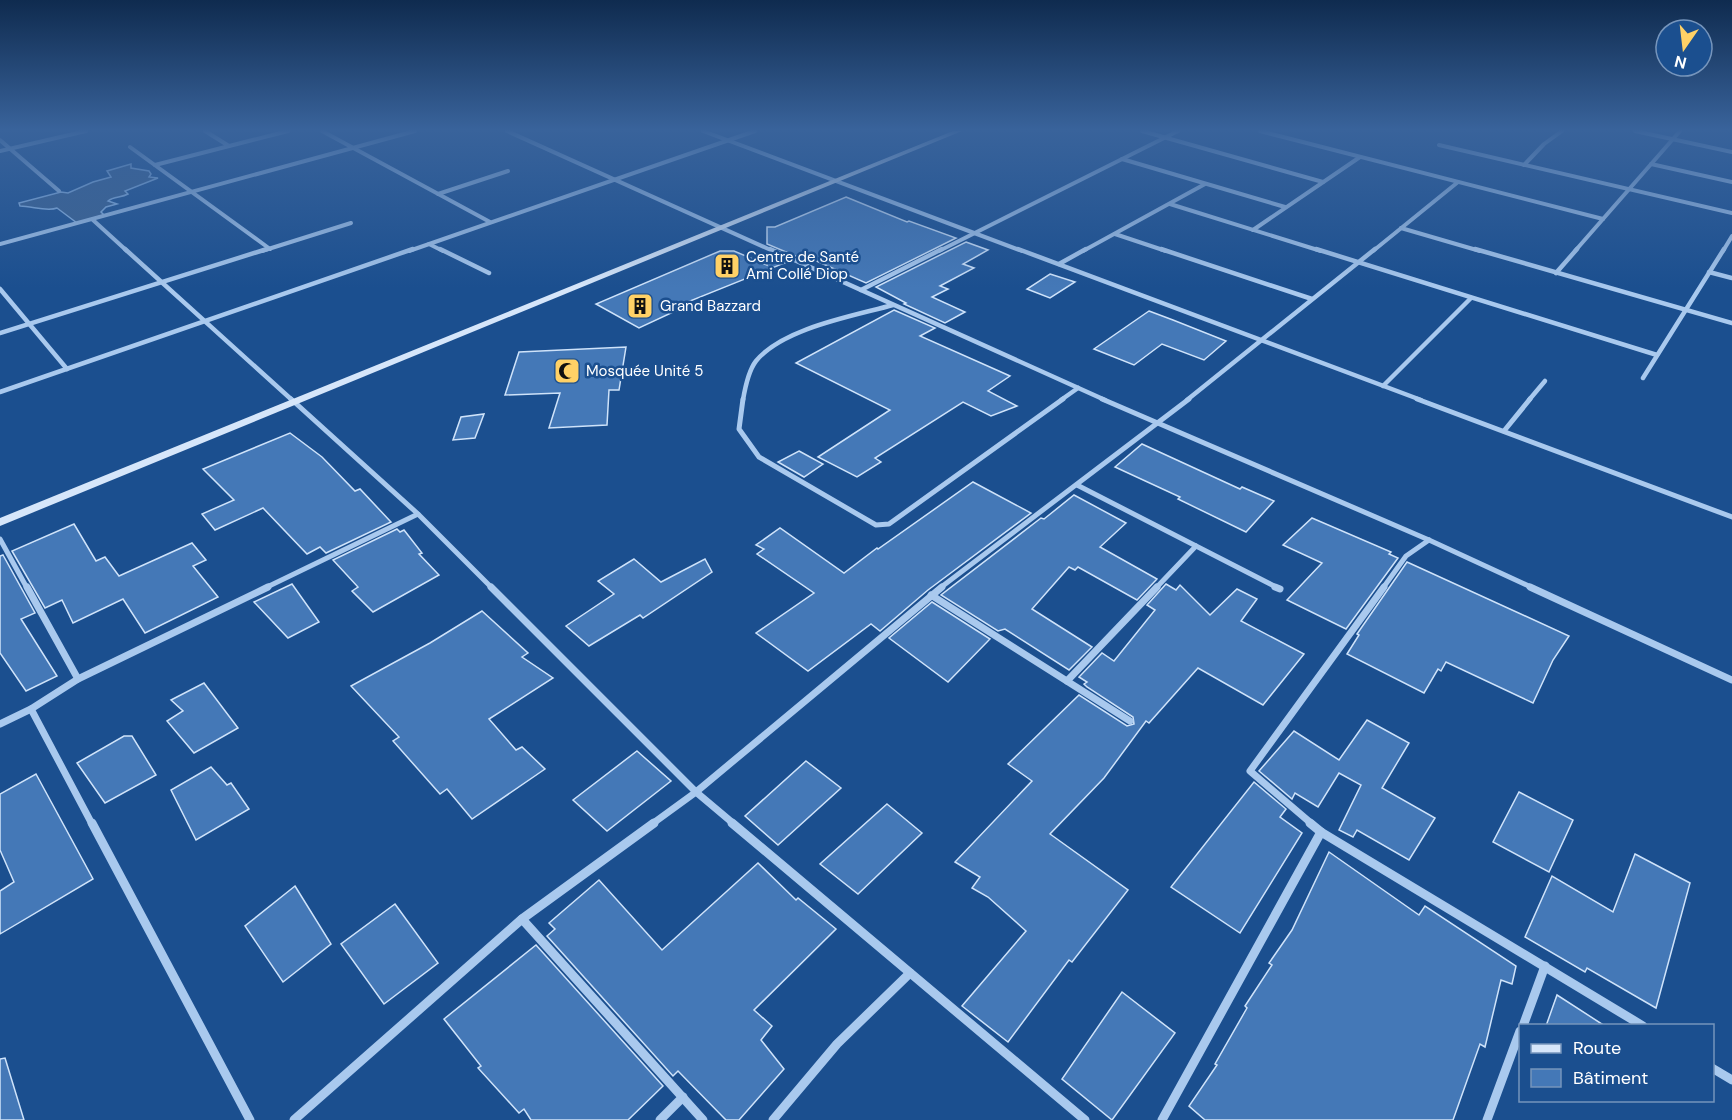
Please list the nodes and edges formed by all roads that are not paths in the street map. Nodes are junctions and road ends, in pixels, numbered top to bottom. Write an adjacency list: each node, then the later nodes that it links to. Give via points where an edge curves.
1 (50, 183): 18 (street)
2 (181, 183): 19 (street)
3 (225, 183): 19 (street)
4 (418, 183): 20 (street)
5 (471, 183): 20 (street)
6 (604, 183): 26 (street)
7 (621, 183): 28 (street)
8 (831, 183): 28 (street)
9 (843, 183): 31 (street)
10 (1074, 183): 31 (street)
11 (1321, 183): 22 (street)
12 (1456, 183): 29 (street)
13 (1463, 183): 24 (street)
14 (1601, 183): 17 (street)
15 (1635, 183): 17 (street)
16 (1205, 184): 21 (street); 22 (street)
17 (1629, 190): 23 (street); 24 (street)
18 (59, 191)
19 (193, 192): 25 (street); 36 (street)
20 (438, 194): 26 (street)
21 (1170, 204): 30 (street); 32 (street)
22 (1285, 207): 30 (street)
23 (1732, 213)
24 (1603, 219): 41 (street)
25 (93, 220): 34 (street); 43 (street)
26 (490, 222): 35 (street)
27 (351, 223): 36 (street)
28 (722, 228): 45 (street); 62 (street)
29 (1401, 228): 37 (street); 41 (street)
30 (1253, 230): 37 (street)
31 (975, 233): 38 (street); 45 (street)
32 (1115, 234): 38 (street); 47 (street)
33 (1731, 238): 39 (street)
34 (0, 244)
35 (429, 244): 40 (street); 50 (street)
36 (270, 249): 43 (street)
37 (1359, 262): 46 (street); 47 (street)
38 (1059, 264): 54 (street)
39 (1709, 272): 42 (street); 49 (street)
40 (489, 273)
41 (1556, 273): 49 (street)
42 (1732, 278)
43 (162, 282): 50 (street); 52 (street)
44 (0, 289): 52 (street)
45 (861, 290): 48 (street)
46 (1471, 297): 55 (street); 59 (street)
47 (1312, 299): 54 (street)
48 (893, 305): 60 (street); 60 (street, via 791,334 756,361 745,388 739,429 759,457 876,525 889,524)
49 (1686, 310): 51 (street); 55 (street)
50 (205, 321): 56 (street); 62 (street)
51 (1732, 323)
52 (29, 324): 53 (street); 56 (street)
53 (0, 333)
54 (1262, 340): 59 (street); 63 (street)
55 (1657, 356): 57 (street)
56 (67, 369): 61 (street)
57 (1643, 378)
58 (1545, 381): 64 (street)
59 (1383, 386): 64 (street)
60 (1078, 388): 63 (street)
61 (0, 392)
62 (294, 402): 66 (street); 68 (street)
63 (1158, 424): 65 (street); 70 (street)
64 (1504, 431): 67 (street)
65 (1077, 485): 71 (street); 73 (street)
66 (417, 514): 74 (street); 80 (street)
67 (1732, 517)
68 (0, 522)
69 (0, 539): 74 (street)
70 (1429, 540): 75 (street); 81 (street, via 1406,556 1250,771)
71 (1197, 546): 72 (street); 76 (street)
72 (1280, 589)
73 (931, 595): 76 (street); 80 (street)
74 (78, 679): 77 (street)
75 (1732, 680)
76 (1067, 681): 78 (street)
77 (31, 709): 79 (street); 91 (street)
78 (1130, 721)
79 (0, 724)
80 (696, 792): 82 (street); 84 (street)
81 (1321, 832): 83 (street); 97 (street)
82 (522, 919): 90 (street); 92 (street)
83 (1545, 966): 85 (street); 86 (street)
84 (910, 973): 95 (street, via 837,1044); 96 (street)
85 (1524, 1024)
86 (1639, 1024)
87 (1519, 1036): 98 (street)
88 (1714, 1069): 89 (street)
89 (1732, 1080)
90 (683, 1097): 93 (street); 94 (street)
91 (250, 1120)
92 (294, 1120)
93 (660, 1120)
94 (703, 1120)
95 (773, 1120)
96 (1085, 1120)
97 (1162, 1120)
98 (1487, 1120)

